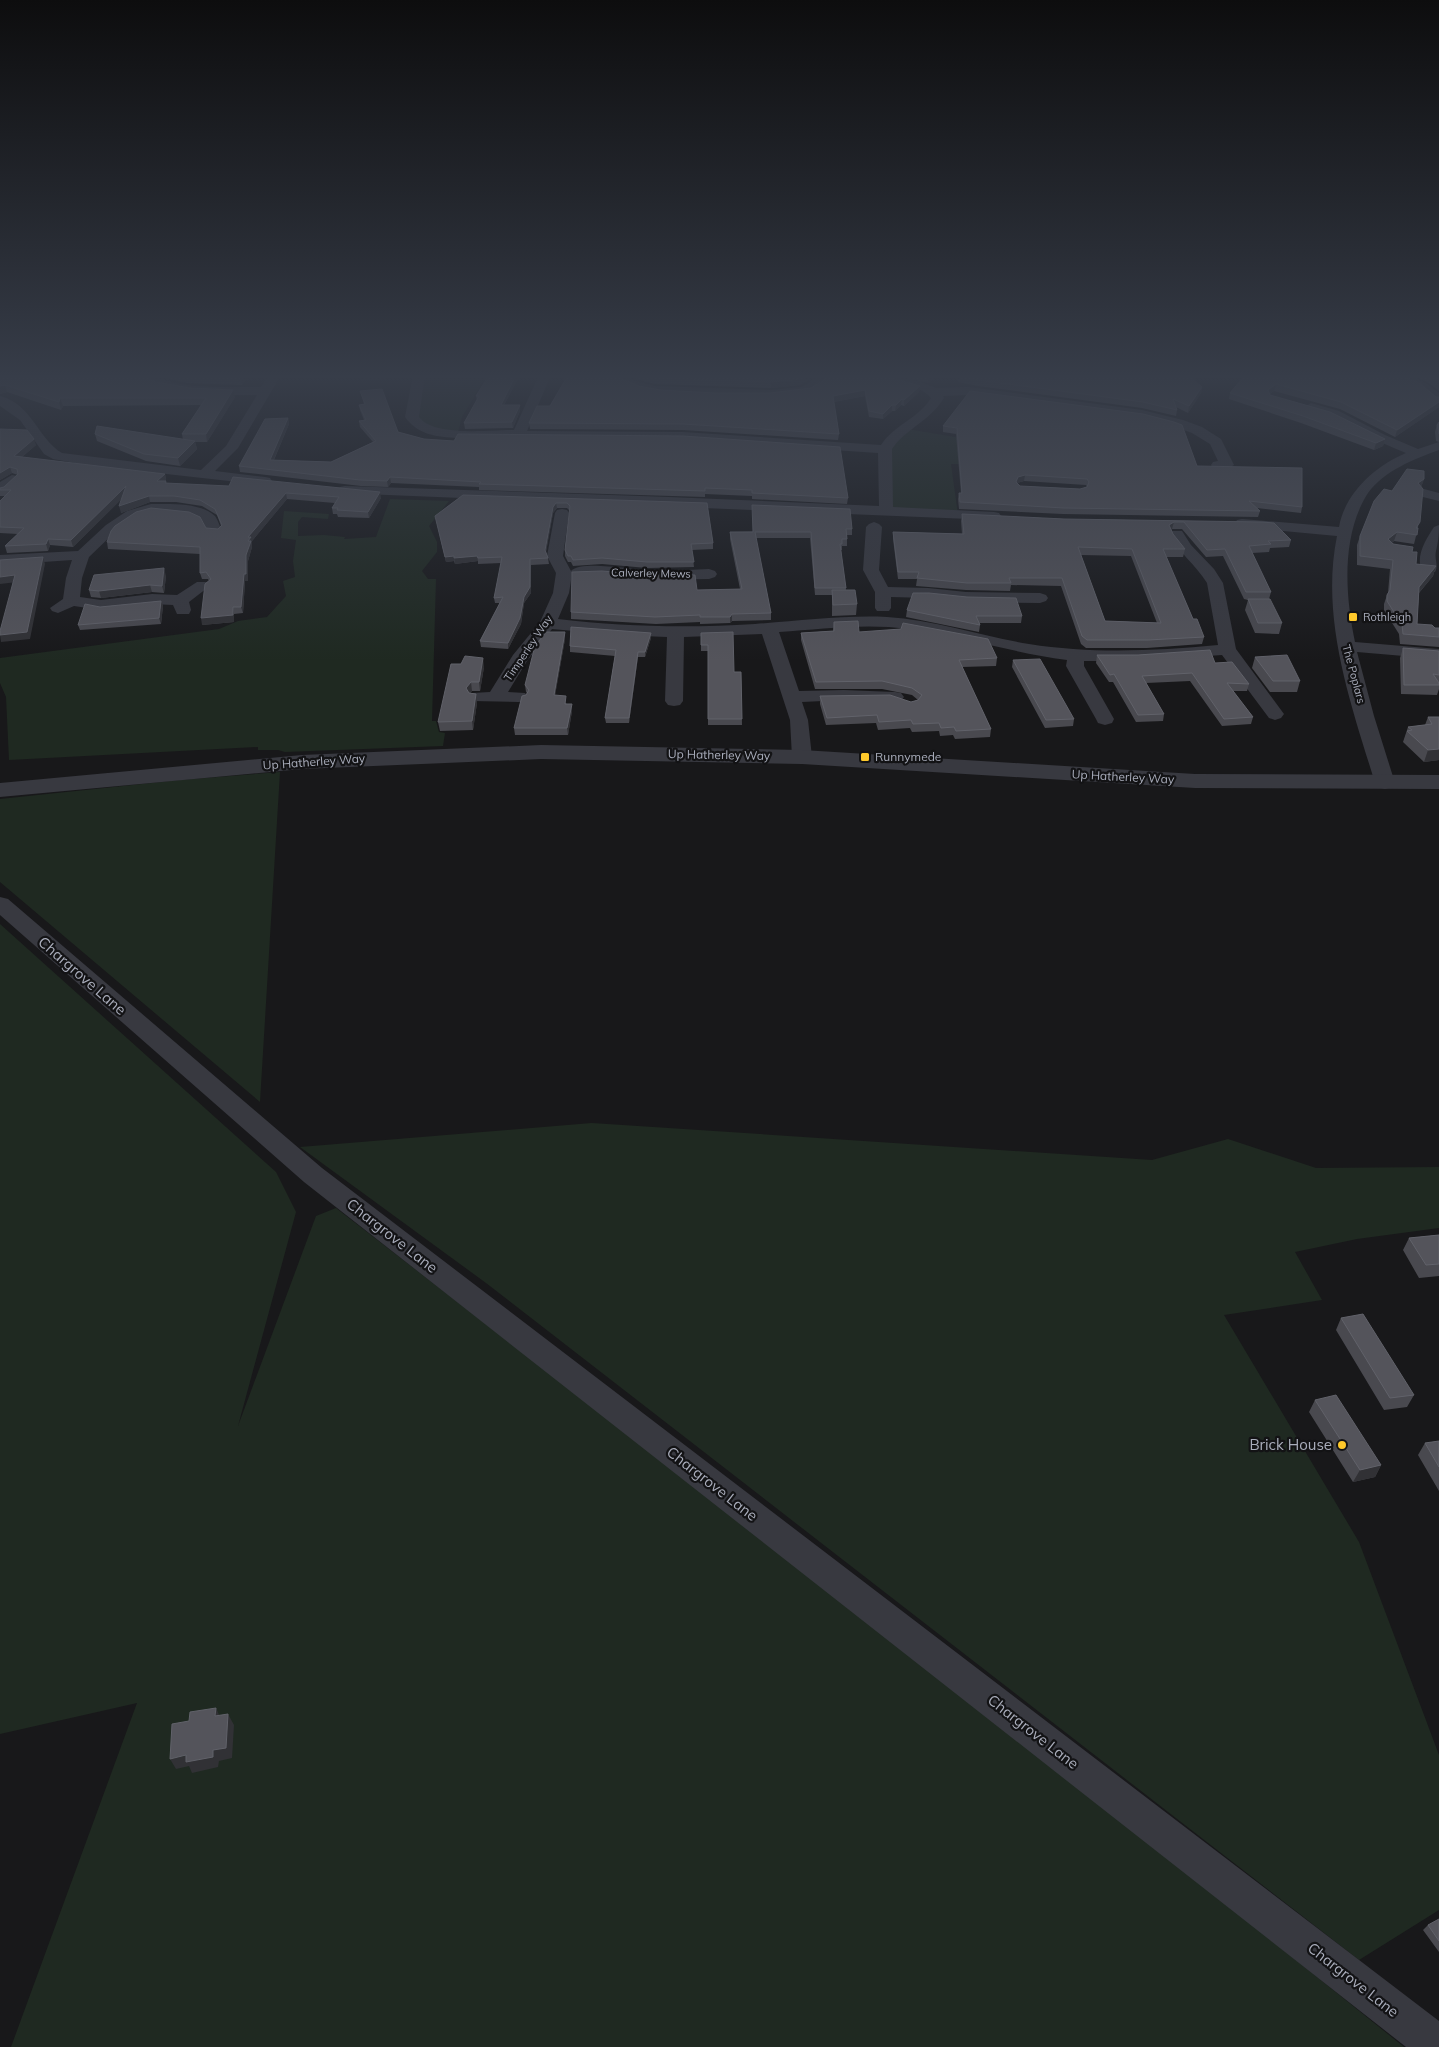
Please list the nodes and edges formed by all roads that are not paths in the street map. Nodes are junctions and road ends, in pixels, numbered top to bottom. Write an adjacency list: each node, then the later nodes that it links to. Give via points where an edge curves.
1 (172, 471): 5 (street)
2 (208, 471): 5 (street)
3 (885, 471): 13 (street)
4 (1386, 471): 24 (street, The Poplars, via 1367,487 1354,506)
5 (204, 474): 7 (street)
6 (12, 479): 8 (street)
7 (276, 483)
8 (0, 489)
9 (333, 489): 13 (street)
10 (1424, 493): 11 (street)
11 (1439, 497)
12 (504, 509): 14 (street)
13 (886, 511): 16 (street)
14 (576, 513): 15 (street); 33 (street, via 555,556)
15 (613, 513)
16 (1006, 517)
17 (844, 521): 20 (street)
18 (214, 522): 29 (street, via 185,510 140,506)
19 (1176, 526): 25 (street); 26 (street); 42 (street, via 1184,547 1215,583)
20 (874, 527): 21 (street); 35 (street, via 871,570)
21 (970, 527)
22 (1439, 530): 28 (street)
23 (1261, 532): 24 (street, via 1232,527 1260,523)
24 (1345, 532): 41 (street, The Poplars, via 1340,568)
25 (1158, 533)
26 (1196, 533)
27 (1411, 550): 28 (street)
28 (1428, 552): 32 (street)
29 (82, 555): 31 (street); 34 (street, via 65,605 152,599 181,605)
30 (706, 556): 33 (street, Calverley Mews, via 709,579 602,571)
31 (0, 560)
32 (1429, 569)
33 (564, 573): 38 (street, Timperley Way, via 561,593)
34 (203, 585)
35 (883, 592): 36 (street); 37 (street)
36 (1040, 599)
37 (884, 622): 39 (street); 44 (street, via 938,628 1012,647)
38 (548, 623): 40 (street, via 610,630); 45 (street, Timperley Way, via 487,697)
39 (769, 628): 40 (street); 46 (street)
40 (676, 632): 47 (street)
41 (1346, 646): 43 (street); 53 (street, The Poplars)
42 (1227, 649): 44 (street); 49 (street)
43 (1439, 654)
44 (1076, 656): 50 (street, via 1075,666)
45 (519, 697)
46 (792, 697): 48 (street, via 892,692); 51 (street, via 799,720)
47 (674, 701)
48 (910, 703)
49 (1276, 709)
50 (1104, 719)
51 (802, 757): 53 (street, Up Hatherley Way, via 1149,778); 54 (street, Up Hatherley Way, via 541,752 411,756 192,771)
52 (1439, 782): 53 (street, Up Hatherley Way)
53 (1385, 783)
54 (0, 790)
55 (0, 904): 56 (street, Chargrove Lane, via 313,1175)
56 (1439, 2047)

